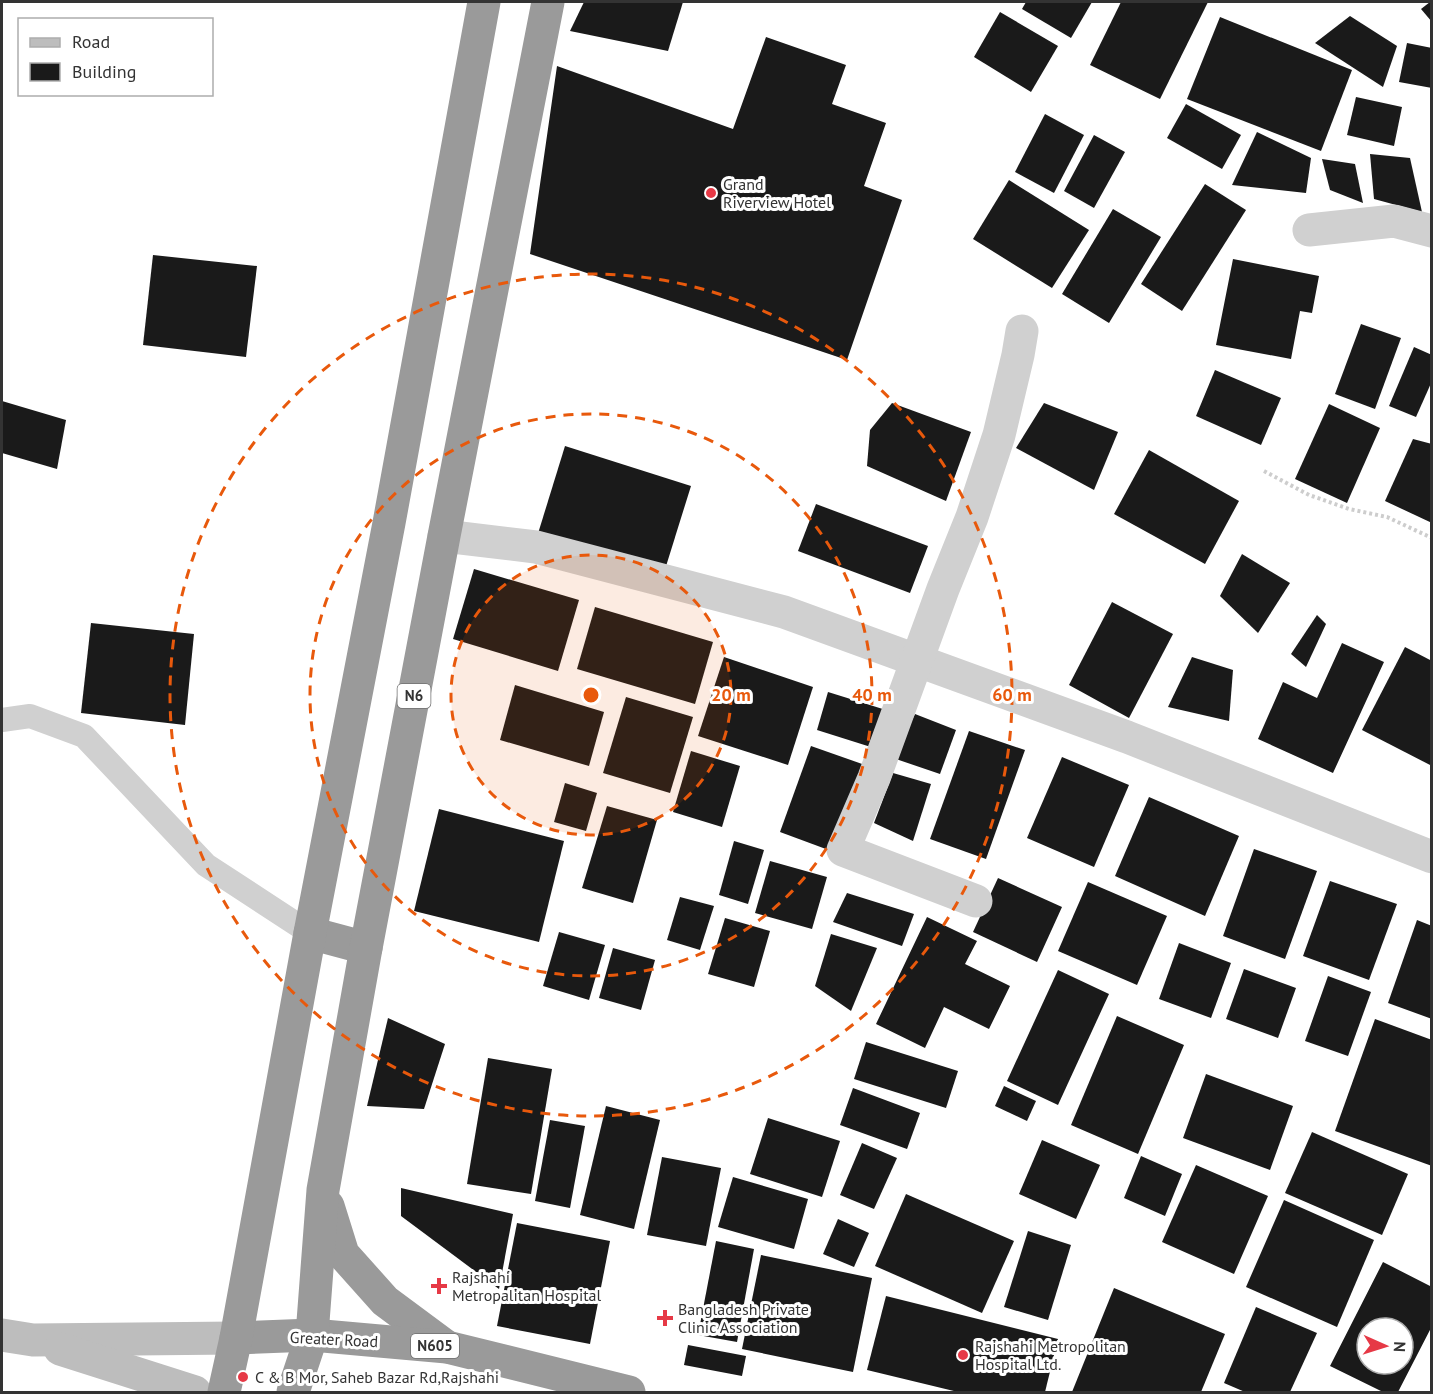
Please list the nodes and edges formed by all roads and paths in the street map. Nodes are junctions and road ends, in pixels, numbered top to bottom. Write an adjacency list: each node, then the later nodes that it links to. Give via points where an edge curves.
1 (484, 2): 13 (highway)
2 (548, 2): 7 (highway, N6)
3 (1309, 231): 4 (street, via 1394,221)
4 (1431, 231)
5 (1022, 331): 9 (street, via 996,445)
6 (1264, 471): 8 (path, via 1309,495 1387,517)
7 (444, 536): 9 (street, via 536,547 773,609); 14 (highway, N6)
8 (1431, 538)
9 (916, 662): 11 (street, via 1127,737); 12 (street, via 843,850)
10 (2, 720): 13 (lane, via 30,716 84,736 206,865)
11 (1431, 856)
12 (976, 901)
13 (310, 933): 14 (highway); 18 (highway)
14 (366, 948): 15 (highway, N6)
15 (322, 1190): 16 (highway, N6); 19 (highway, via 343,1254 385,1301)
16 (312, 1335): 18 (highway, Greater Road / N605); 19 (highway, Greater Road / N605); 22 (highway, N6)
17 (17, 1338): 18 (street, Greater Road); 20 (street, Greater Road)
18 (236, 1338): 21 (highway)
19 (447, 1347): 23 (highway, Greater Road / N605)
20 (195, 1392)
21 (224, 1392)
22 (293, 1392)
23 (628, 1392)

